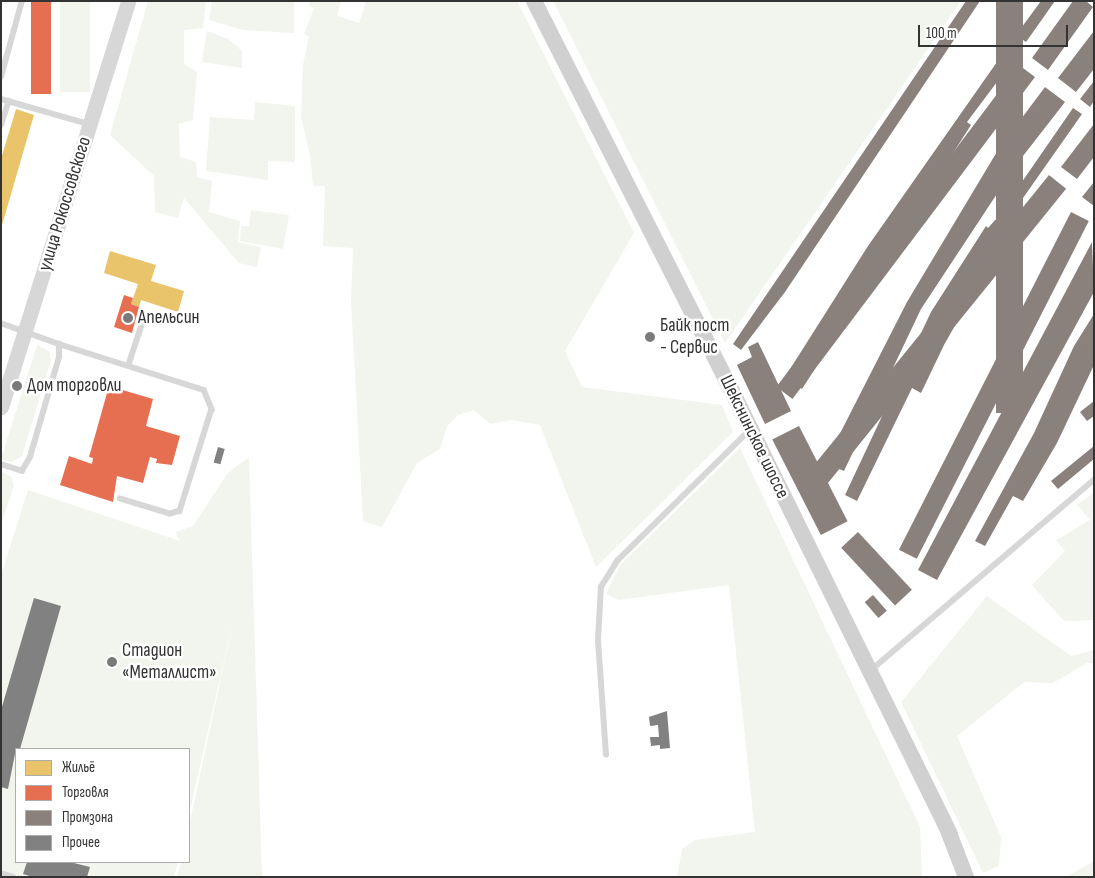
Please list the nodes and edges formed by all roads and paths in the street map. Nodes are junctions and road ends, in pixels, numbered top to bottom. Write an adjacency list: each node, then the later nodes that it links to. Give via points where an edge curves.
1 (22, 1): 4 (lane)
2 (128, 1): 8 (street, улица Рокоссовского)
3 (534, 1): 15 (main road, Шекснинское шоссе)
4 (1, 77)
5 (1, 99): 6 (lane)
6 (9, 101): 7 (lane); 8 (lane)
7 (1, 125)
8 (90, 125): 11 (street, улица Рокоссовского)
9 (143, 321): 13 (lane)
10 (1, 322): 11 (lane)
11 (24, 331): 12 (lane); 14 (street, улица Рокоссовского)
12 (59, 344): 13 (lane); 16 (lane, via 59,357 30,457 22,471)
13 (128, 366): 18 (lane, via 204,390 212,409 180,511 170,514)
14 (1, 407)
15 (751, 430): 19 (main road, Шекснинское шоссе); 20 (lane, via 617,562 601,587 598,640)
16 (1, 464)
17 (1094, 480): 19 (lane)
18 (120, 499)
19 (868, 672): 23 (main road, Шекснинское шоссе, via 949,833)
20 (606, 755)
21 (1, 873): 22 (lane)
22 (13, 877)
23 (966, 877)

